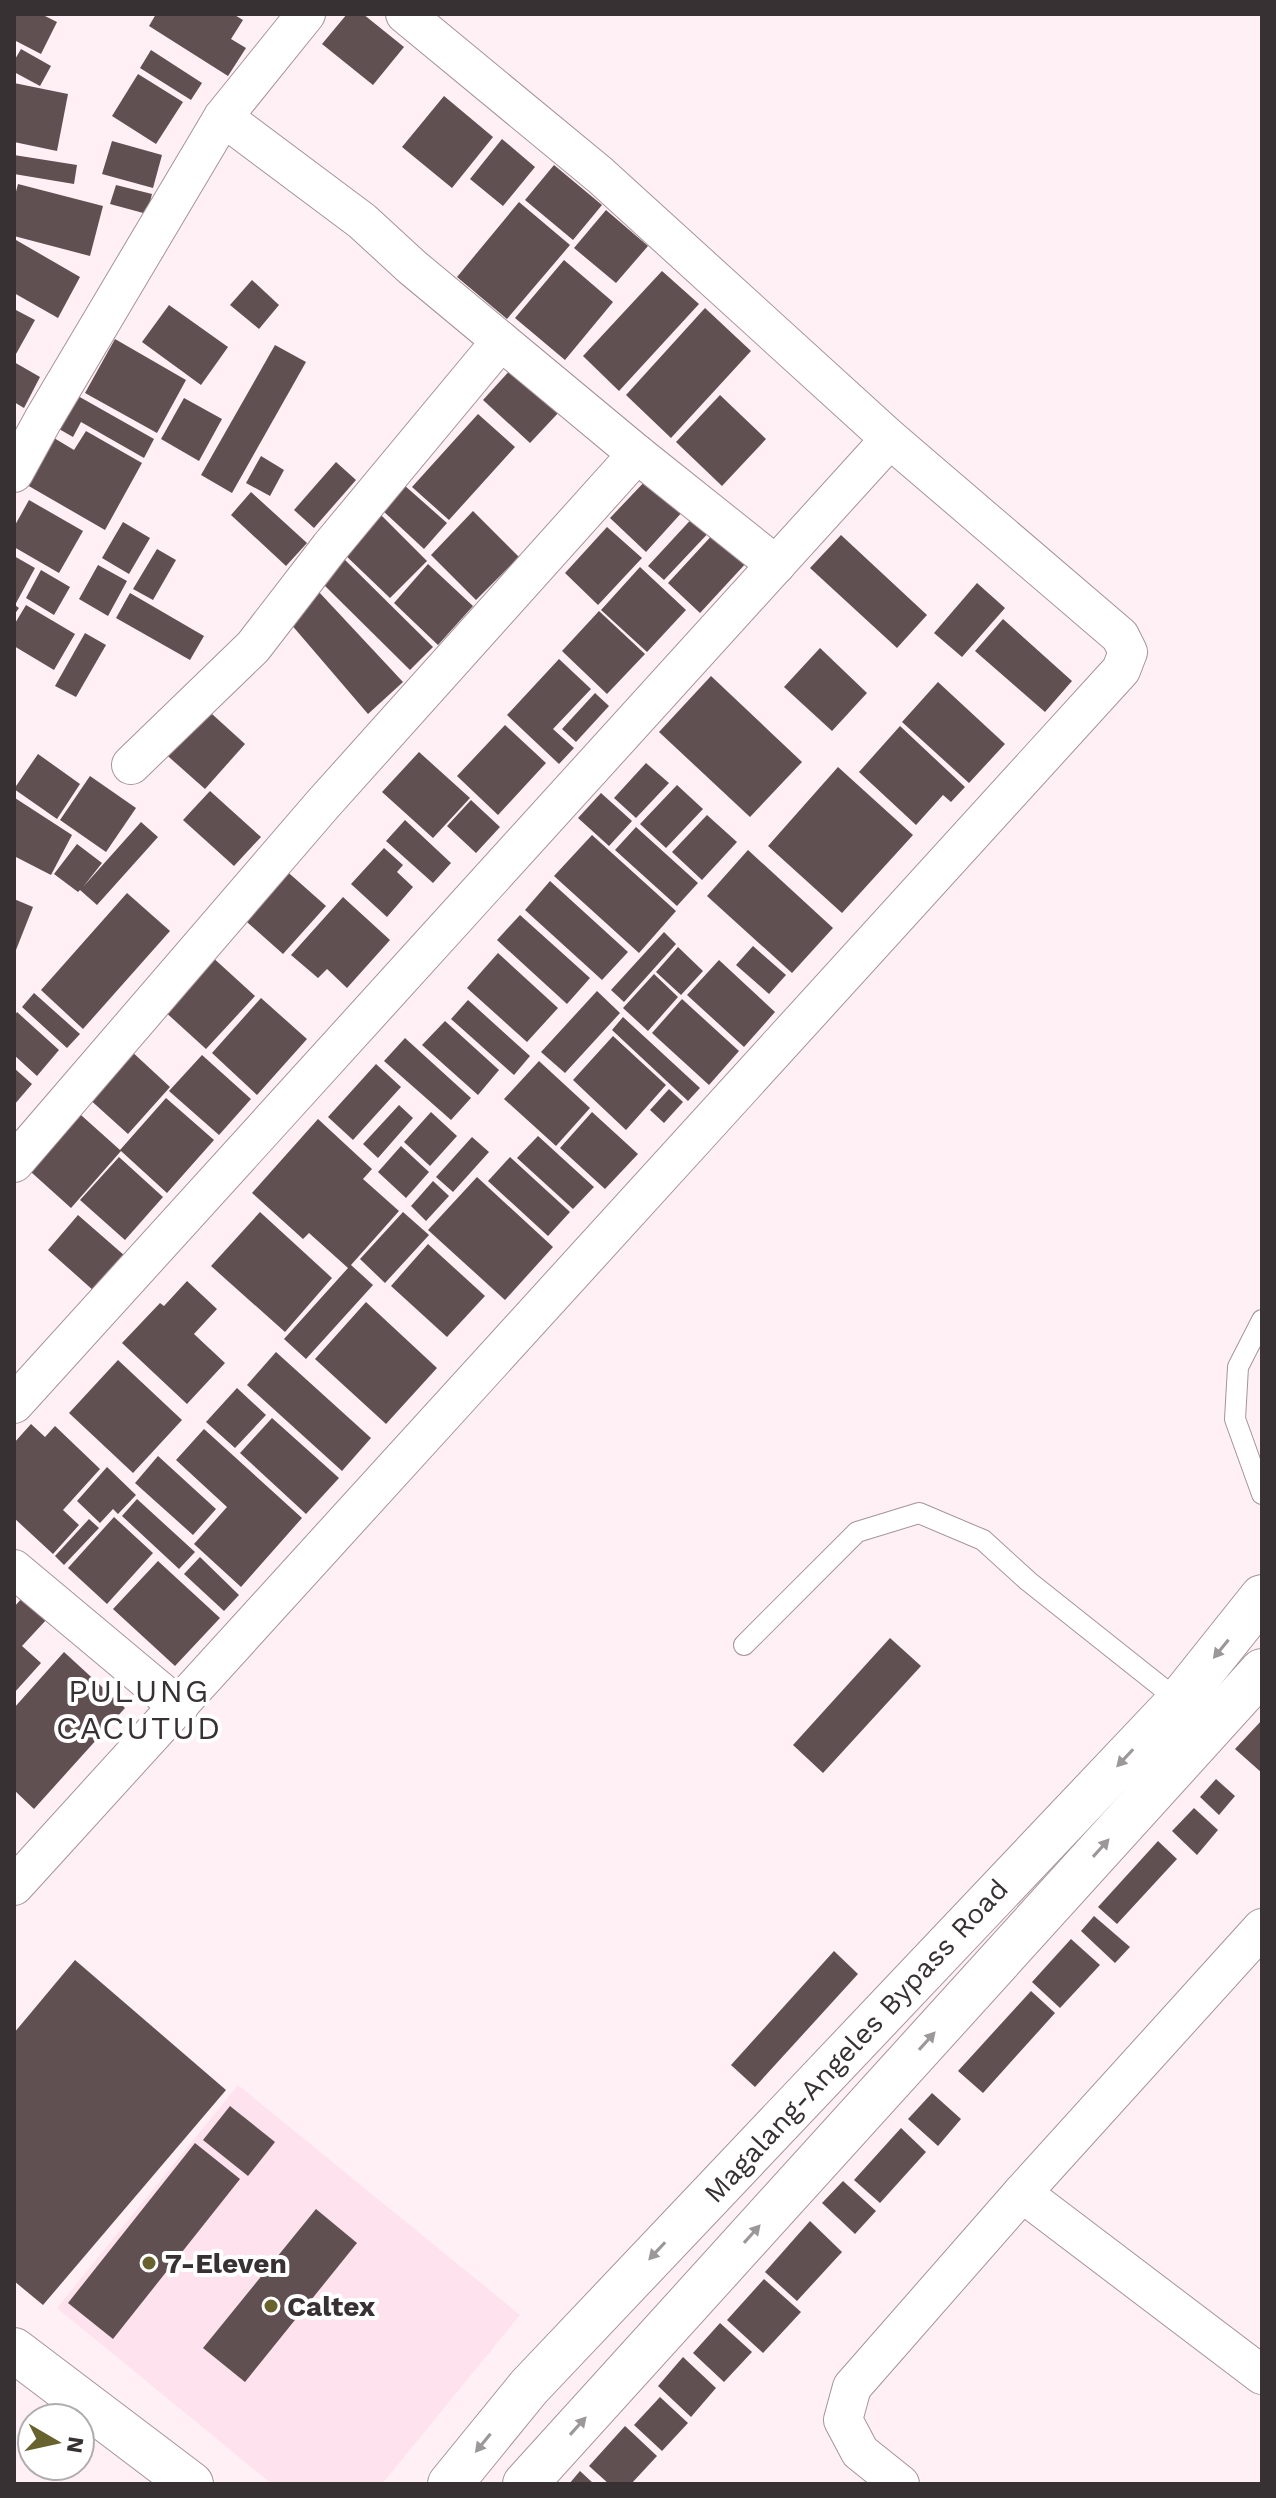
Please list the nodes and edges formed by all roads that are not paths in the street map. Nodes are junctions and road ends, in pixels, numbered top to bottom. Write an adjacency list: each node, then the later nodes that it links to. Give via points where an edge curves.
1 (306, 14): 3 (street)
2 (405, 14): 5 (street, via 600,175)
3 (223, 117): 4 (street, via 362,221); 7 (street)
4 (501, 341): 6 (street); 9 (street, via 253,647)
5 (890, 439): 8 (street); 19 (street, via 1120,636 1128,652 1121,670)
6 (637, 454): 8 (street); 10 (street, via 323,804)
7 (14, 473)
8 (776, 565): 12 (street)
9 (131, 765)
10 (14, 1163)
11 (1262, 1320): 13 (lane, via 1238,1367 1235,1419)
12 (14, 1404)
13 (1262, 1494)
14 (14, 1569): 19 (street)
15 (1262, 1597): 18 (street, Magalang-Angeles Bypass Road, one-way to 18)
16 (744, 1645): 18 (lane, via 857,1532 919,1513 983,1540)
17 (1262, 1671): 27 (street, Magalang-Angeles Bypass Road, one-way to 17)
18 (1179, 1701): 26 (street, Magalang-Angeles Bypass Road, one-way to 26, via 529,2387)
19 (179, 1707): 20 (street)
20 (14, 1886)
21 (1262, 1928): 22 (street)
22 (1022, 2193): 24 (street); 28 (street, via 852,2387 843,2420 860,2452)
23 (14, 2350): 25 (street)
24 (1262, 2375)
25 (191, 2484)
26 (450, 2484)
27 (525, 2484)
28 (900, 2484)

